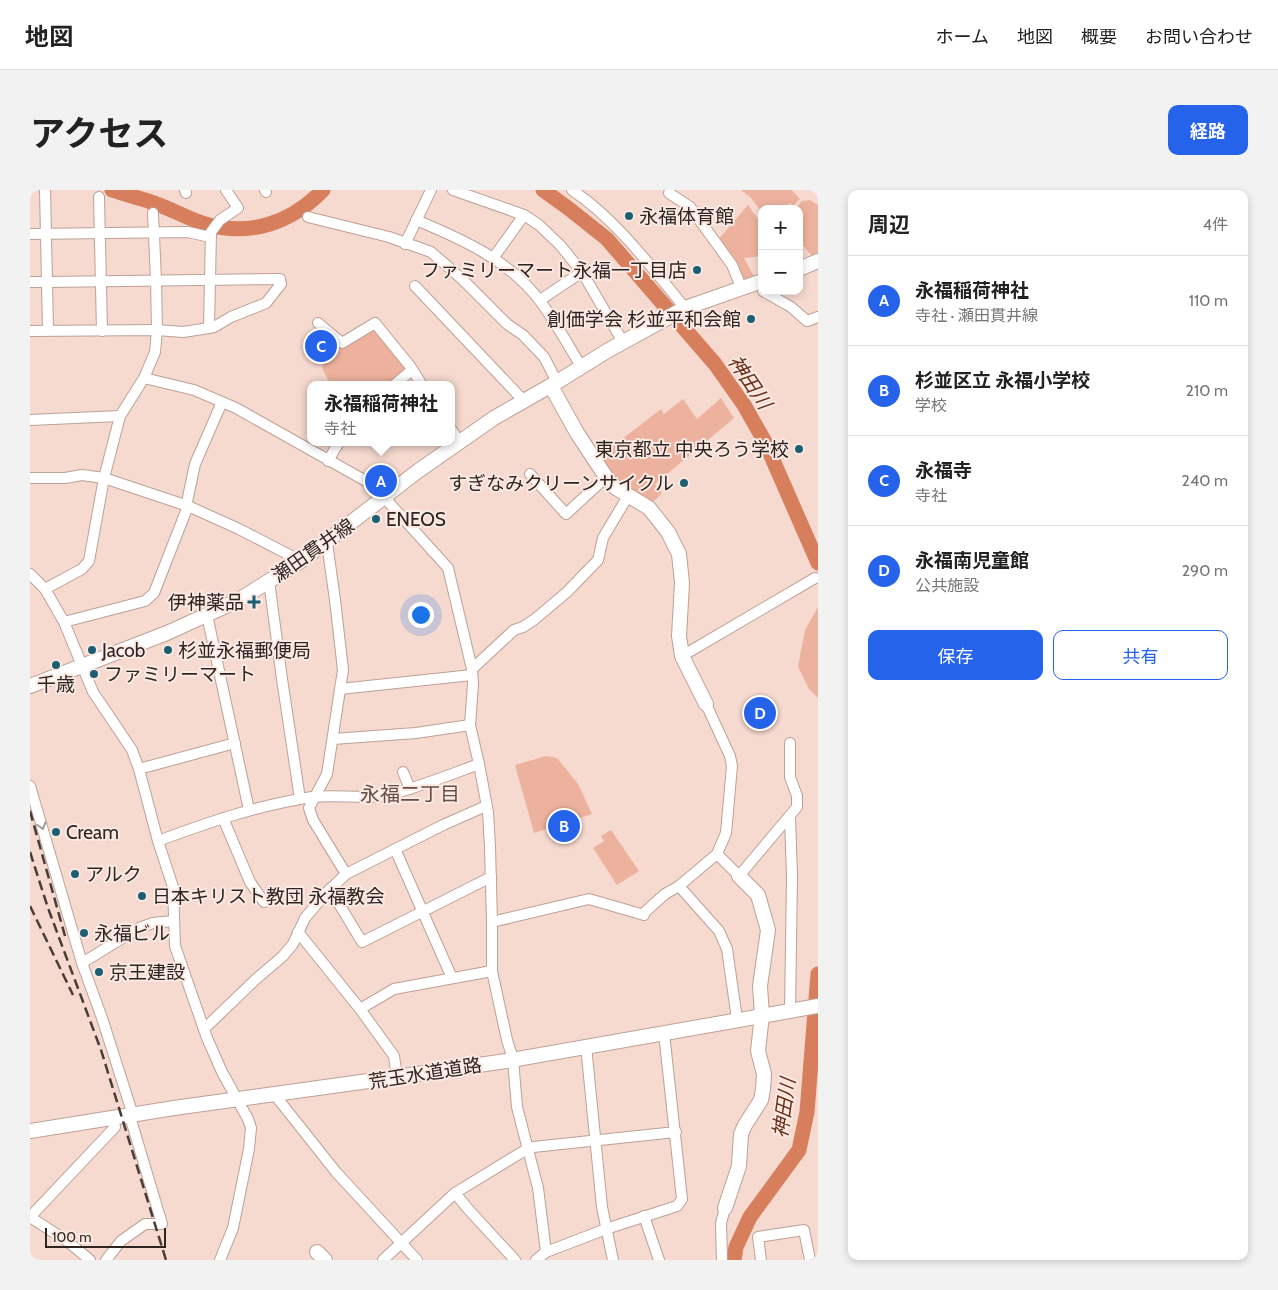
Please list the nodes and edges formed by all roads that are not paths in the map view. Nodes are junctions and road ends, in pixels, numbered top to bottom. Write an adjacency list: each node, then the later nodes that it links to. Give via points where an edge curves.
1 (45, 190): 15 (street)
2 (226, 190): 16 (street, via 238,208 218,222)
3 (432, 190): 11 (street)
4 (453, 190): 9 (street)
5 (572, 190): 30 (street, via 613,224)
6 (669, 193): 28 (street, via 690,207 732,265)
7 (99, 197): 12 (street)
8 (153, 213): 13 (street)
9 (524, 215): 18 (street); 21 (street, via 560,245)
10 (308, 217): 17 (street)
11 (416, 220): 17 (street); 18 (street)
12 (100, 233): 13 (street); 15 (street); 24 (street)
13 (154, 233): 16 (street); 22 (street)
14 (30, 234): 15 (street)
15 (46, 234): 26 (street)
16 (210, 234): 23 (street)
17 (405, 244): 44 (street, via 431,252 507,324 523,335 544,357)
18 (494, 257): 29 (street)
19 (818, 260): 20 (main road)
20 (803, 267)
21 (582, 272): 29 (street); 38 (street)
22 (156, 280): 23 (street); 24 (street); 35 (street)
23 (209, 280): 33 (street); 33 (street, via 280,279 281,284 266,302)
24 (101, 281): 26 (street); 37 (street)
25 (30, 282): 26 (street)
26 (47, 282): 34 (street)
27 (415, 286): 45 (street)
28 (756, 287): 30 (main road, 瀬田貫井線); 31 (street, via 792,307 807,321)
29 (540, 300): 39 (street)
30 (676, 313): 38 (main road, 瀬田貫井線)
31 (818, 317)
32 (318, 323): 40 (street, via 342,343 375,323)
33 (209, 328): 35 (street, via 183,332)
34 (48, 330): 36 (street); 37 (street)
35 (157, 330): 37 (street); 41 (street, via 155,352)
36 (30, 331)
37 (102, 331)
38 (623, 342): 39 (main road, 瀬田貫井線)
39 (581, 366): 44 (main road, 瀬田貫井線)
40 (412, 370): 42 (street); 43 (street)
41 (144, 378): 46 (street, via 182,391 194,390); 47 (street)
42 (399, 381)
43 (419, 381)
44 (554, 384): 45 (main road, 瀬田貫井線); 56 (main road, via 577,433)
45 (524, 401): 50 (main road, 瀬田貫井線)
46 (222, 402): 54 (street); 61 (street, via 196,464)
47 (120, 416): 48 (street); 58 (street)
48 (30, 420)
49 (455, 436): 50 (street)
50 (459, 442): 51 (main road, 瀬田貫井線)
51 (455, 445)
52 (337, 446): 54 (street)
53 (453, 446): 60 (main road, 瀬田貫井線)
54 (328, 461): 60 (street, via 373,486)
55 (530, 474): 56 (street, via 566,514)
56 (606, 477): 59 (main road)
57 (30, 478): 58 (street, via 82,475)
58 (104, 478): 61 (street); 67 (street, via 90,561 82,569)
59 (628, 496): 70 (main road, via 650,508 679,554); 72 (street, via 603,538 598,560 535,619 514,630)
60 (385, 497): 62 (main road, 瀬田貫井線); 72 (street, via 448,568)
61 (188, 506): 63 (street); 69 (street, via 154,594 145,601)
62 (327, 543): 63 (main road, 瀬田貫井線); 74 (street, via 343,670)
63 (301, 561): 66 (main road, 瀬田貫井線)
64 (30, 574): 67 (street)
65 (815, 578): 70 (street)
66 (269, 581): 68 (main road, 瀬田貫井線); 86 (street)
67 (45, 589): 69 (street)
68 (208, 615): 71 (main road, 瀬田貫井線); 78 (street)
69 (64, 622): 71 (street)
70 (682, 656): 75 (main road)
71 (81, 666): 73 (main road, 瀬田貫井線); 81 (street, via 93,692 132,750)
72 (472, 672): 74 (street); 76 (street)
73 (30, 686)
74 (340, 689): 77 (street)
75 (706, 704): 93 (street, via 732,766 726,833)
76 (470, 725): 77 (street); 80 (street)
77 (333, 739): 85 (street, via 327,774)
78 (235, 743): 81 (street); 88 (street)
79 (790, 743): 89 (street, via 790,777 798,807)
80 (479, 764): 84 (street); 87 (street)
81 (139, 769): 91 (street)
82 (403, 772): 84 (street)
83 (30, 786): 104 (street, one-way to 104)
84 (410, 788): 85 (street, via 395,794)
85 (316, 797): 86 (street); 94 (street, via 309,808 310,814)
86 (300, 799): 88 (street)
87 (486, 806): 92 (street); 96 (street)
88 (249, 810): 90 (street)
89 (790, 817): 95 (street); 109 (street)
90 (223, 818): 91 (street); 99 (street, via 250,882)
91 (158, 840): 101 (street, via 173,887)
92 (395, 849): 94 (street); 100 (street)
93 (718, 854): 95 (street); 97 (street)
94 (346, 874): 98 (street)
95 (739, 876): 110 (main road, via 758,894 768,930 760,986)
96 (491, 877): 100 (street); 102 (street)
97 (679, 886): 102 (street, via 665,894 644,916 589,899); 111 (street, via 719,931 726,949)
98 (330, 889): 100 (street, via 362,942); 103 (street)
99 (264, 902)
100 (422, 910): 106 (street)
101 (173, 921): 104 (street, via 139,928); 112 (street, via 175,946)
102 (492, 922): 105 (street)
103 (298, 932): 108 (street); 112 (street, via 283,956)
104 (82, 963): 119 (street, via 116,1060 132,1112)
105 (492, 971): 106 (street); 115 (street)
106 (452, 978): 108 (street, via 394,989)
107 (813, 1006): 109 (main road, 荒玉水道道路)
108 (360, 1009): 116 (street, via 394,1056)
109 (790, 1010): 110 (main road, 荒玉水道道路)
110 (762, 1015): 111 (main road, 荒玉水道道路); 126 (main road, via 758,1051 764,1074 762,1100 744,1125 739,1166)
111 (737, 1019): 113 (main road, 荒玉水道道路)
112 (204, 1030): 118 (street, via 222,1072)
113 (664, 1033): 114 (main road, 荒玉水道道路); 122 (street)
114 (586, 1046): 115 (main road, 荒玉水道道路); 123 (street)
115 (513, 1059): 116 (main road, 荒玉水道道路); 124 (street, via 517,1107)
116 (397, 1077): 117 (main road, 荒玉水道道路)
117 (279, 1093): 118 (main road, 荒玉水道道路); 130 (street, via 278,1099 336,1172)
118 (238, 1098): 119 (main road, 荒玉水道道路); 134 (street, via 251,1128 250,1149 233,1228)
119 (130, 1115): 120 (main road, 荒玉水道道路); 133 (street, via 162,1224 145,1224 121,1241)
120 (113, 1118): 121 (main road, 荒玉水道道路); 128 (street, via 116,1127)
121 (30, 1131)
122 (676, 1132): 123 (street); 127 (street, via 682,1199 677,1206)
123 (596, 1140): 124 (street); 129 (street)
124 (527, 1149): 125 (street); 131 (street, via 538,1188)
125 (455, 1193): 130 (street); 137 (street)
126 (724, 1208): 141 (street)
127 (644, 1216): 129 (street); 140 (street)
128 (30, 1217): 132 (street)
129 (606, 1228): 131 (street); 139 (street)
130 (401, 1242): 135 (street); 136 (street)
131 (546, 1252): 138 (street)
132 (90, 1260)
133 (106, 1260)
134 (220, 1260)
135 (383, 1260)
136 (417, 1260)
137 (516, 1260)
138 (536, 1260)
139 (613, 1260)
140 (659, 1260)
141 (722, 1260)
142 (761, 1260): 143 (street, via 758,1237 804,1230)
143 (810, 1260)

